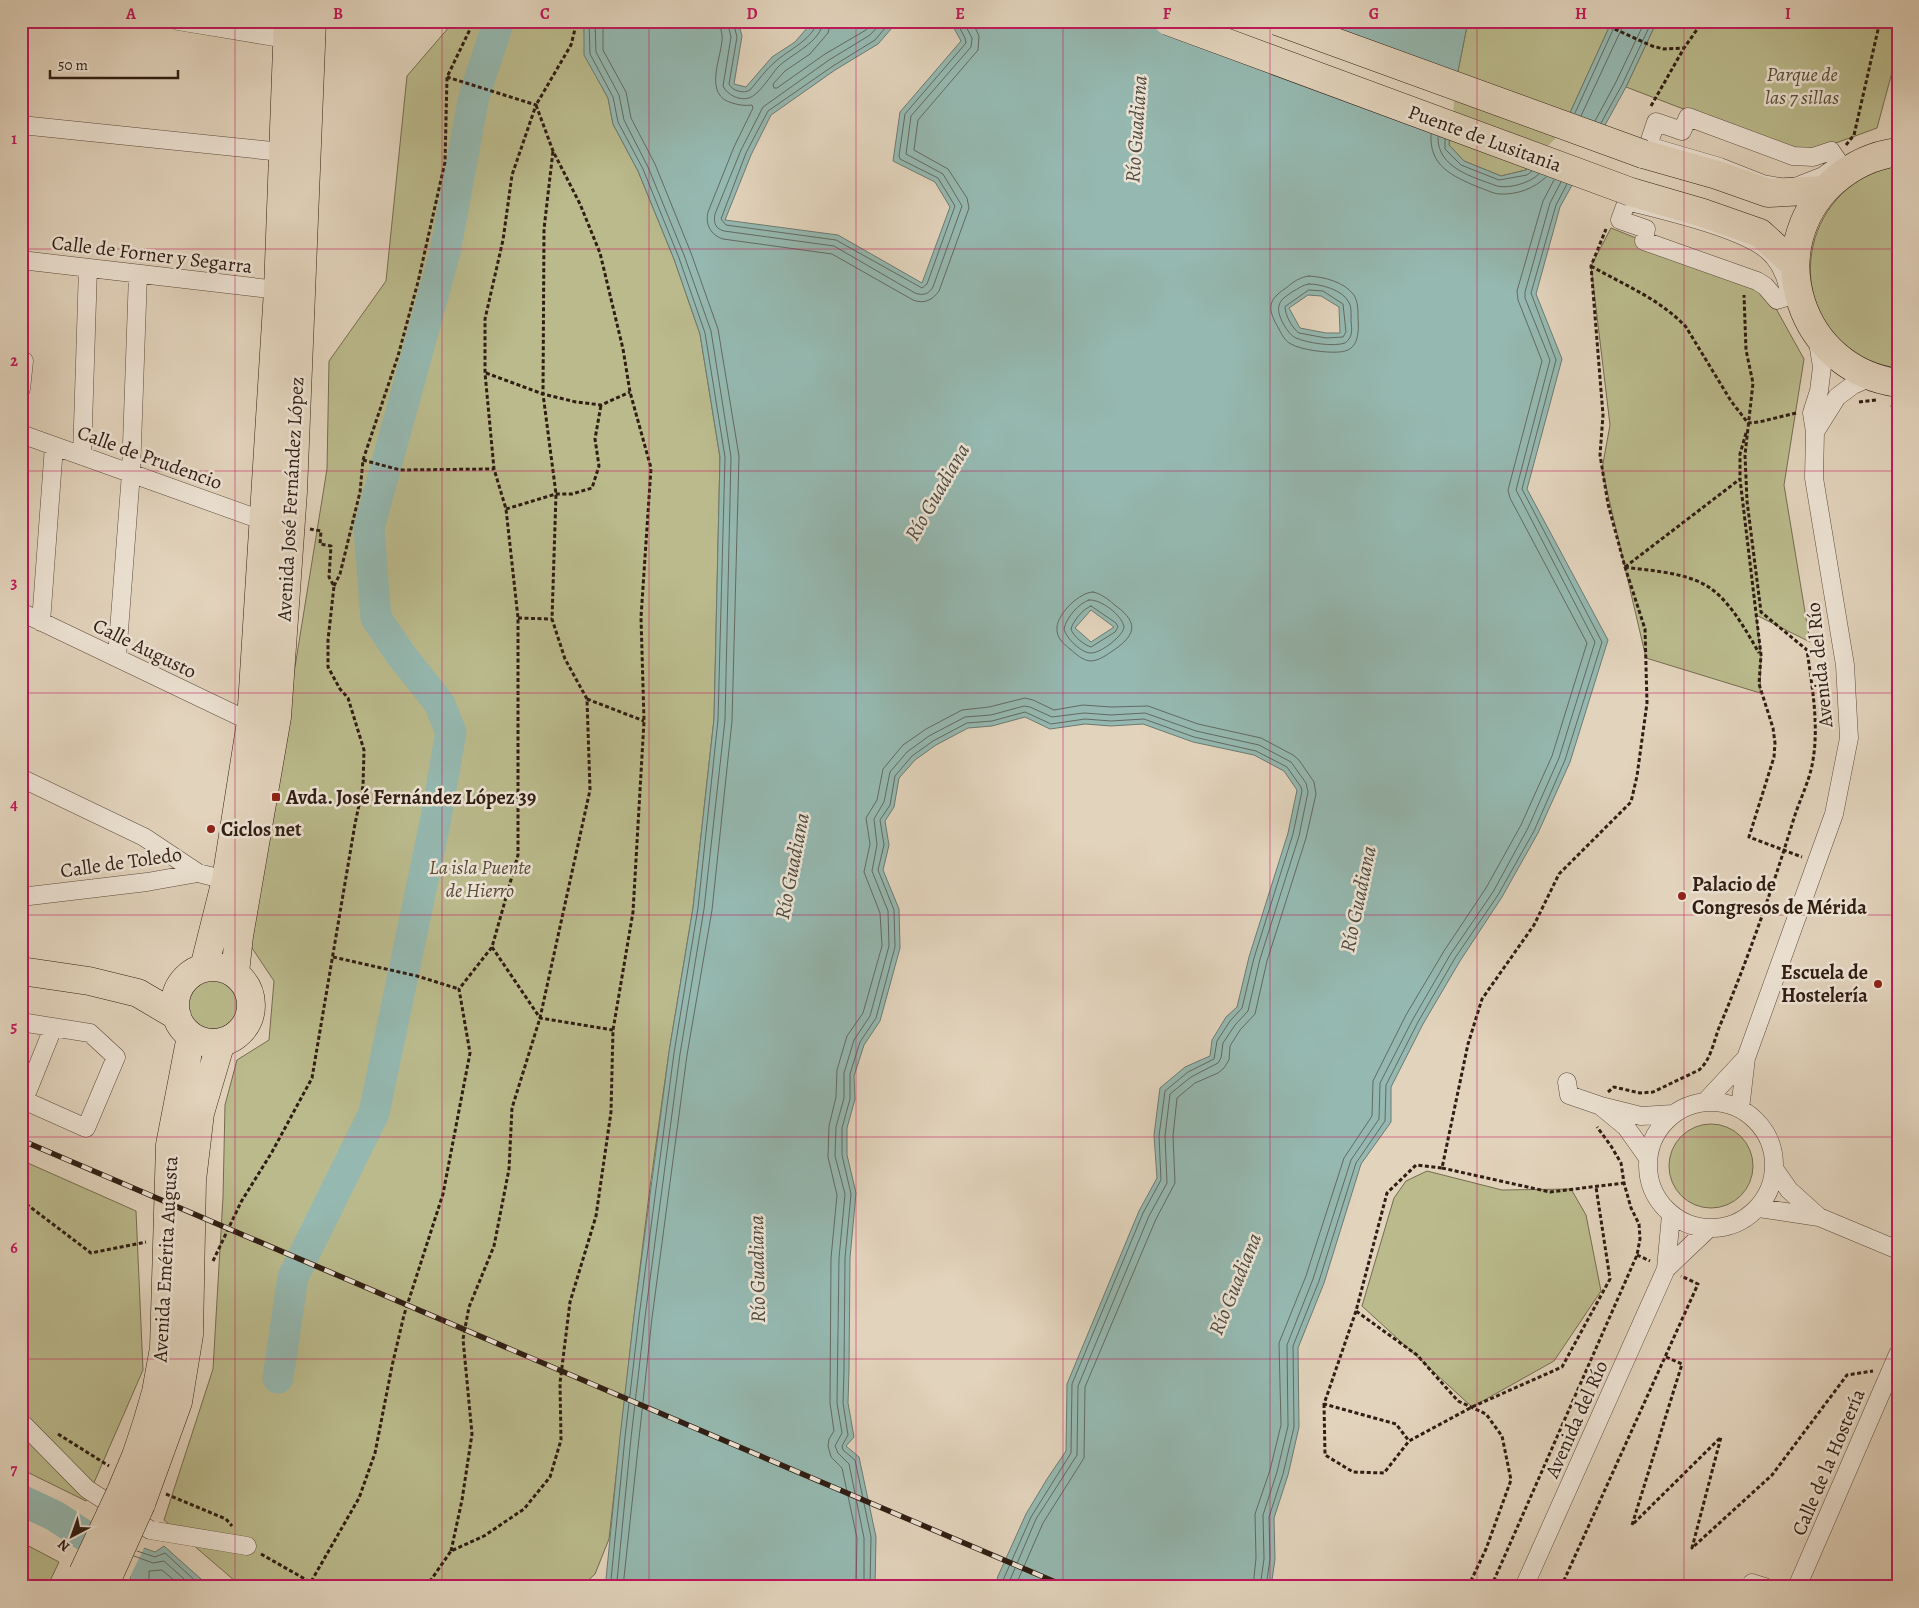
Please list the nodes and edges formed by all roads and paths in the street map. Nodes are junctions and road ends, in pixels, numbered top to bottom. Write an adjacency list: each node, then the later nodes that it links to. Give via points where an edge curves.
1 (178, 21): 10 (street)
2 (312, 21): 73 (main road, Avenida José Fernández López, via 293,492 277,717)
3 (474, 21): 12 (path)
4 (577, 21): 13 (path, via 571,45)
5 (1168, 21): 22 (main road, Puente de Lusitania, bridge, via 1631,192 1703,212 1760,233)
6 (1277, 21): 20 (main road, Puente de Lusitania, bridge, via 1644,154 1717,174 1768,193)
7 (1597, 21): 11 (path, via 1652,46)
8 (1703, 21): 11 (path)
9 (1880, 21): 19 (path, via 1854,135)
10 (287, 30): 17 (main road, Avenida José Fernández López)
11 (1684, 48): 14 (path)
12 (447, 76): 13 (path); 44 (path, via 445,162 398,356)
13 (536, 105): 16 (path); 31 (path, via 512,175 503,240 485,319)
14 (1650, 108)
15 (21, 125): 17 (street)
16 (553, 151): 35 (path, via 600,253); 36 (path, via 544,229)
17 (282, 152): 28 (main road, Avenida José Fernández López)
18 (1898, 152): 20 (main road, via 1864,161)
19 (1836, 158): 19 (street, via 1831,151 1813,157 1792,156 1688,117 1682,131 1656,122 1648,146 1720,167 1763,184 1790,189 1823,176 1840,164)
20 (1824, 190): 22 (main road, via 1803,225)
21 (1610, 220): 24 (path)
22 (1792, 255): 22 (street, via 1793,225 1806,202 1766,202 1646,163 1640,182 1760,224); 29 (main road, via 1801,302)
23 (21, 260): 25 (street, Calle de Forner y Segarra)
24 (1591, 266): 39 (path, via 1644,294 1686,327); 52 (path, via 1603,415 1600,455 1608,504)
25 (88, 268): 26 (street, Calle de Forner y Segarra); 43 (street)
26 (138, 274): 28 (street, Calle de Forner y Segarra); 46 (street)
27 (1744, 276): 27 (street, via 1765,286 1777,300 1790,296 1786,276 1773,255 1752,240 1700,221 1627,201 1620,220 1646,229 1644,241); 39 (path, via 1746,350 1754,383)
28 (278, 290): 51 (main road, Avenida José Fernández López)
29 (1817, 335): 32 (main road, via 1838,357); 40 (street, Avenida del Río, via 1822,367 1812,413)
30 (24, 361): 34 (street)
31 (486, 373): 36 (path); 45 (path)
32 (1871, 377): 33 (main road); 40 (street, via 1853,384 1837,398)
33 (1898, 383)
34 (21, 389)
35 (630, 392): 37 (path); 61 (path, via 650,468 642,617)
36 (543, 394): 37 (path); 48 (path)
37 (601, 406): 48 (path, via 596,439 599,466 592,488 572,494)
38 (1797, 413): 39 (path)
39 (1748, 423): 47 (path, via 1740,454); 64 (path, via 1747,501 1761,612 1806,650 1813,695 1816,730 1813,761)
40 (1815, 432): 65 (street, Avenida del Río, via 1814,478 1845,665 1849,738 1834,814)
41 (21, 434): 42 (street, Calle de Prudencio)
42 (54, 446): 43 (street, Calle de Prudencio); 57 (street)
43 (82, 456): 46 (street, Calle de Prudencio)
44 (363, 460): 45 (path, via 400,470); 53 (path, via 360,492 340,574)
45 (494, 469): 49 (path)
46 (131, 473): 51 (street, Calle de Prudencio); 59 (street)
47 (1740, 479): 52 (path); 58 (path)
48 (556, 494): 49 (path); 56 (path)
49 (506, 509): 55 (path)
50 (310, 520): 53 (path, via 310,529 321,531 320,544 332,546 329,577)
51 (264, 521): 62 (main road, Avenida José Fernández López)
52 (1625, 568): 58 (path, via 1685,578 1708,586 1741,621); 91 (path, via 1645,629 1647,703 1631,802 1559,874 1534,925 1482,999 1468,1044)
53 (334, 586): 70 (path, via 328,667 348,698 364,750 363,786)
54 (21, 612): 57 (street, Calle Augusto)
55 (518, 618): 56 (path); 69 (path, via 518,855)
56 (552, 619): 60 (path, via 565,659)
57 (41, 622): 59 (street, Calle Augusto)
58 (1760, 655): 64 (path, via 1759,684 1775,743 1774,758 1749,837)
59 (116, 658): 62 (street, Calle Augusto)
60 (587, 698): 61 (path); 77 (path, via 590,790)
61 (644, 721): 81 (path, via 633,912)
62 (251, 722): 67 (main road, Avenida José Fernández López)
63 (21, 778): 66 (street, via 144,837)
64 (1785, 851): 65 (path); 87 (path, via 1705,1065 1653,1092 1640,1093 1614,1087 1605,1094)
65 (1816, 863): 83 (street, Avenida del Río)
66 (198, 872): 67 (street, Calle de Toledo); 68 (street, Calle de Toledo, via 148,882)
67 (226, 880): 71 (main road, Avenida José Fernández López)
68 (21, 897)
69 (492, 946): 75 (path); 77 (path)
70 (333, 957): 75 (path, via 418,976); 102 (path, via 312,1078 241,1202)
71 (204, 968): 73 (main road, via 214,967); 74 (main road)
72 (21, 971): 76 (main road, via 90,980)
73 (235, 973): 82 (main road, via 244,982 252,1006 243,1030)
74 (181, 984): 76 (main road); 79 (main road, via 175,1006)
75 (459, 989): 115 (path, via 470,1053 443,1194 404,1314 375,1453 359,1498)
76 (138, 993): 79 (main road)
77 (540, 1018): 81 (path); 114 (path, via 512,1108 509,1169 494,1246 469,1307 463,1339 472,1434)
78 (21, 1022): 80 (street)
79 (184, 1026): 82 (main road, via 206,1042); 100 (main road, Avenida Emérita Augusta, via 170,1145)
80 (53, 1028): 85 (street); 85 (street, via 90,1033 116,1057 86,1128)
81 (614, 1030): 114 (path, via 611,1112 596,1216 570,1302 560,1383 561,1440 550,1476 524,1509 484,1536)
82 (221, 1042): 112 (main road, Avenida Emérita Augusta, via 200,1113 192,1180 189,1334 178,1402)
83 (1746, 1058): 86 (street, Avenida del Río); 88 (street, Avenida del Río)
84 (1567, 1082): 87 (street, via 1569,1095)
85 (23, 1100)
86 (1704, 1102): 88 (street, via 1723,1103); 89 (street)
87 (1601, 1106): 89 (street, via 1641,1116); 90 (street, via 1626,1127); 93 (path, via 1595,1124 1621,1163)
88 (1740, 1109): 92 (street, via 1752,1117 1770,1141)
89 (1673, 1114): 90 (street, via 1652,1141)
90 (1648, 1158): 97 (street, via 1649,1179 1657,1199)
91 (1442, 1168): 94 (path, via 1550,1192); 105 (path, via 1416,1164 1387,1193)
92 (1775, 1170): 96 (street, via 1770,1190); 98 (street, via 1789,1190)
93 (1624, 1183): 94 (path); 121 (path, via 1639,1224 1637,1256)
94 (1596, 1187): 109 (path, via 1610,1280 1562,1367)
95 (21, 1200): 100 (path, via 91,1253 142,1242)
96 (1759, 1208): 98 (street); 99 (street, via 1736,1224)
97 (1671, 1214): 99 (street, via 1688,1225); 103 (street, Avenida del Río)
98 (1819, 1217): 101 (street)
99 (1708, 1229): 103 (street, Avenida del Río)
100 (167, 1243): 112 (main road, Avenida Emérita Augusta, via 164,1348 156,1392 136,1456)
101 (1898, 1250)
102 (212, 1264)
103 (1666, 1269): 122 (street, Avenida del Río)
104 (1698, 1284): 106 (path)
105 (1356, 1311): 108 (path); 109 (path, via 1417,1355 1458,1401)
106 (1666, 1357): 107 (path, via 1682,1364 1632,1525 1721,1436 1692,1548 1772,1475 1847,1375); 123 (path)
107 (1896, 1358): 126 (street, Calle de la Hostería)
108 (1324, 1404): 111 (path, via 1396,1424); 111 (path, via 1325,1455 1353,1472 1384,1473)
109 (1472, 1407): 111 (path); 120 (path, via 1486,1414 1502,1436 1511,1480 1486,1549)
110 (21, 1424): 113 (street, via 87,1489 150,1530)
111 (1409, 1441)
112 (130, 1499): 116 (main road, Avenida Emérita Augusta, bridge)
113 (248, 1546): 115 (path)
114 (451, 1551): 119 (path)
115 (312, 1582): 117 (path); 118 (path)
116 (92, 1583)
117 (308, 1587)
118 (319, 1587)
119 (426, 1587)
120 (1468, 1587)
121 (1490, 1587)
122 (1524, 1587)
123 (1561, 1587)
124 (1751, 1587): 125 (street, via 1752,1583)
125 (1765, 1587)
126 (1797, 1587)

